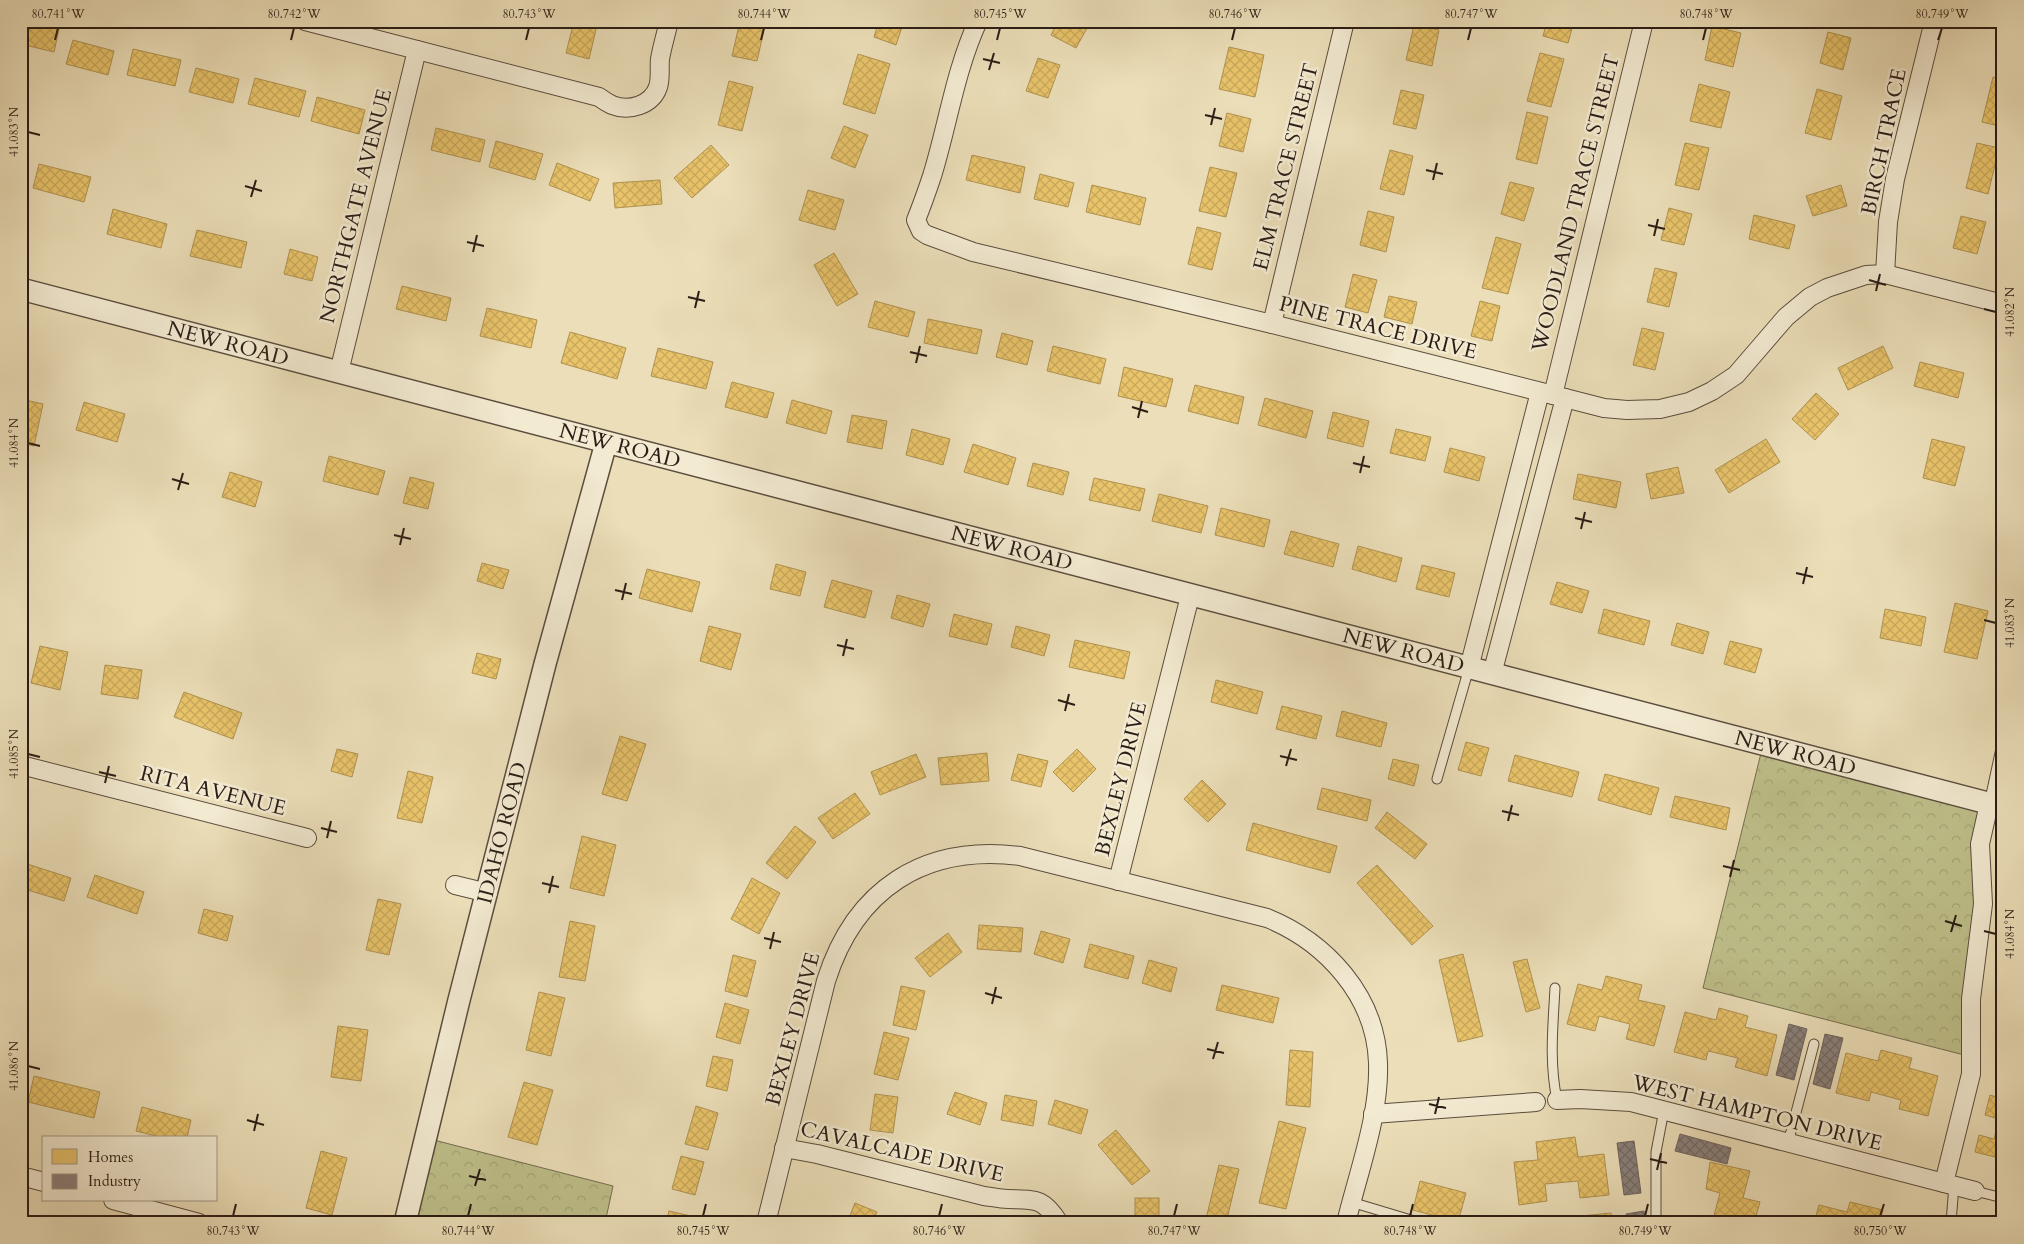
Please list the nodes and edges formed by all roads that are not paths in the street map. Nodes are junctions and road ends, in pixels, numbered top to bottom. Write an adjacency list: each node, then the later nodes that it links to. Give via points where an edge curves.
1 (305, 21): 7 (street)
2 (669, 21): 7 (street, via 660,58 658,87 653,96 637,106 622,108 599,97)
3 (978, 21): 11 (street, PINE TRACE DRIVE, via 955,82 932,176 916,220 921,231 973,252)
4 (1345, 21): 11 (street, ELM TRACE STREET)
5 (1644, 21): 13 (street, WOODLAND TRACE STREET)
6 (1934, 21): 8 (street, BIRCH TRACE, via 1895,179)
7 (417, 50): 12 (street, NORTHGATE AVENUE)
8 (1885, 274): 10 (street, PINE TRACE DRIVE); 13 (street, PINE TRACE DRIVE, via 1847,280 1810,297 1786,317 1736,375 1689,402 1660,409 1627,410 1604,408)
9 (21, 289): 12 (street, NEW ROAD)
10 (2003, 304)
11 (1272, 324): 13 (street, PINE TRACE DRIVE)
12 (339, 372): 14 (street, NEW ROAD)
13 (1553, 395): 16 (street, WOODLAND TRACE STREET); 17 (street, WOODLAND TRACE STREET)
14 (606, 443): 15 (street, NEW ROAD); 25 (street, IDAHO ROAD, via 545,664)
15 (1190, 596): 16 (street, NEW ROAD); 23 (street, BEXLEY DRIVE)
16 (1469, 668): 17 (street, NEW ROAD); 20 (lane)
17 (1492, 674): 21 (street, NEW ROAD)
18 (2003, 739): 21 (lane)
19 (21, 765): 22 (street, RITA AVENUE)
20 (1437, 779)
21 (1996, 806): 36 (street, via 1980,844 1983,904 1971,1000 1971,1074)
22 (307, 838)
23 (1118, 881): 31 (street, via 1267,918 1296,932 1325,953 1354,988 1372,1029 1378,1064); 33 (street, BEXLEY DRIVE, via 1020,856 979,853 927,864 882,891 853,922 833,959)
24 (455, 885): 25 (street)
25 (488, 893): 42 (street, IDAHO ROAD)
26 (1555, 988): 28 (lane, via 1551,1051)
27 (1814, 1044): 32 (lane)
28 (1557, 1100): 30 (street, WEST HAMPTON DRIVE, via 1631,1102)
29 (1536, 1102): 31 (street)
30 (1664, 1110): 32 (street, WEST HAMPTON DRIVE); 47 (lane, via 1656,1152)
31 (1373, 1114): 40 (street)
32 (1788, 1143): 36 (street, WEST HAMPTON DRIVE)
33 (784, 1148): 43 (street, BEXLEY DRIVE); 44 (street, CAVALCADE DRIVE, via 984,1196 1028,1198 1047,1207)
34 (21, 1176): 35 (street)
35 (42, 1181)
36 (1949, 1184): 37 (street, WEST HAMPTON DRIVE); 48 (lane)
37 (1975, 1191): 38 (lane)
38 (2003, 1198)
39 (120, 1202): 41 (street)
40 (1351, 1202): 45 (street); 46 (lane)
41 (199, 1223)
42 (405, 1223)
43 (766, 1223)
44 (1059, 1223)
45 (1346, 1223)
46 (1420, 1223)
47 (1656, 1223)
48 (1951, 1223)

